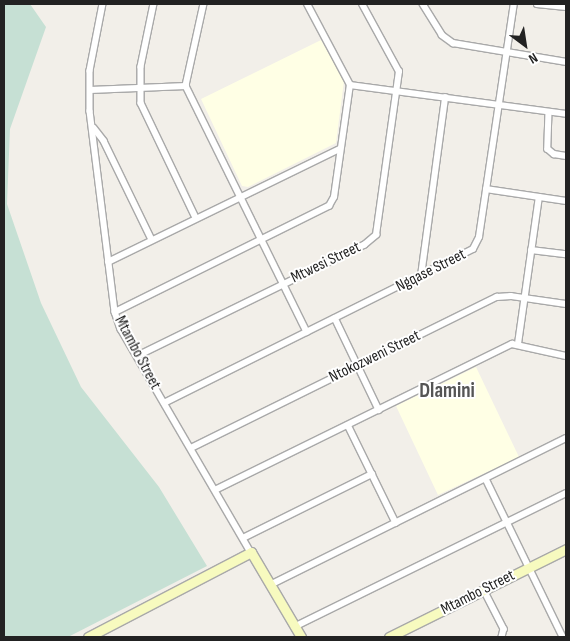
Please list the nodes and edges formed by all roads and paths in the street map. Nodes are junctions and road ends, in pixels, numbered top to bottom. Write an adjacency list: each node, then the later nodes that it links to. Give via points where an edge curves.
1 (102, 4): 15 (street, Mtambo Street, via 91,64)
2 (154, 4): 14 (street)
3 (204, 4): 13 (street)
4 (306, 4): 12 (street)
5 (362, 4): 16 (street, Mtwesi Street, via 397,66)
6 (423, 4): 10 (street, via 442,34 453,44)
7 (514, 4): 10 (street, Ngqase Street)
8 (537, 4): 9 (street)
9 (566, 7)
10 (506, 53): 11 (street); 18 (street, Ngqase Street)
11 (566, 62)
12 (350, 85): 16 (street); 22 (street)
13 (186, 86): 14 (street); 25 (street)
14 (140, 89): 15 (street); 28 (street, via 148,121)
15 (90, 90): 21 (street, Mtambo Street)
16 (397, 92): 17 (street); 35 (street, Mtwesi Street, via 376,235 364,245)
17 (445, 98): 18 (street); 34 (street)
18 (498, 105): 19 (street); 24 (street, Ngqase Street)
19 (549, 112): 20 (street); 23 (street, via 548,149)
20 (566, 114)
21 (94, 128): 29 (street, via 104,141); 33 (street, Mtambo Street)
22 (340, 149): 25 (street); 30 (street, via 334,197 329,206)
23 (566, 156)
24 (486, 189): 26 (street); 34 (street, Ngqase Street, via 476,246)
25 (240, 196): 28 (street); 30 (street)
26 (539, 197): 27 (street); 31 (street)
27 (566, 201)
28 (196, 218): 29 (street)
29 (152, 240): 33 (street)
30 (261, 241): 35 (street); 38 (street)
31 (531, 250): 32 (street); 36 (street)
32 (566, 254)
33 (108, 262): 38 (street, Mtambo Street)
34 (421, 276): 39 (street, Ngqase Street)
35 (283, 284): 40 (street); 42 (street, Mtwesi Street)
36 (524, 297): 37 (street, Ntokozweni Street); 41 (street); 44 (street, Ntokozweni Street, via 497,297)
37 (566, 304)
38 (115, 312): 42 (street, Mtambo Street)
39 (335, 318): 40 (street, Ngqase Street); 44 (street)
40 (307, 332): 45 (street, Ngqase Street)
41 (518, 344): 43 (street); 46 (street)
42 (137, 356): 45 (street, Mtambo Street)
43 (566, 356)
44 (358, 366): 46 (street); 49 (street, Ntokozweni Street)
45 (164, 403): 49 (street, Mtambo Street)
46 (379, 410): 47 (street)
47 (348, 425): 50 (street); 52 (street)
48 (566, 438): 51 (street)
49 (190, 448): 52 (street, Mtambo Street)
50 (372, 474): 55 (street); 56 (street)
51 (486, 479): 54 (street); 55 (street)
52 (215, 490): 56 (street, Mtambo Street)
53 (566, 493): 54 (street)
54 (507, 522): 59 (street); 62 (street)
55 (396, 523): 60 (street)
56 (243, 538): 58 (street, Mtambo Street)
57 (566, 549): 59 (street, Mtambo Street)
58 (251, 552): 60 (street, Mtambo Street); 63 (street)
59 (529, 567): 61 (street, Mtambo Street); 67 (street)
60 (270, 585): 62 (street, Mtambo Street)
61 (484, 590): 65 (street, Mtambo Street); 66 (street, via 504,629)
62 (294, 627): 64 (street, Mtambo Street)
63 (88, 637)
64 (301, 637)
65 (389, 637)
66 (502, 637)
67 (563, 637)

